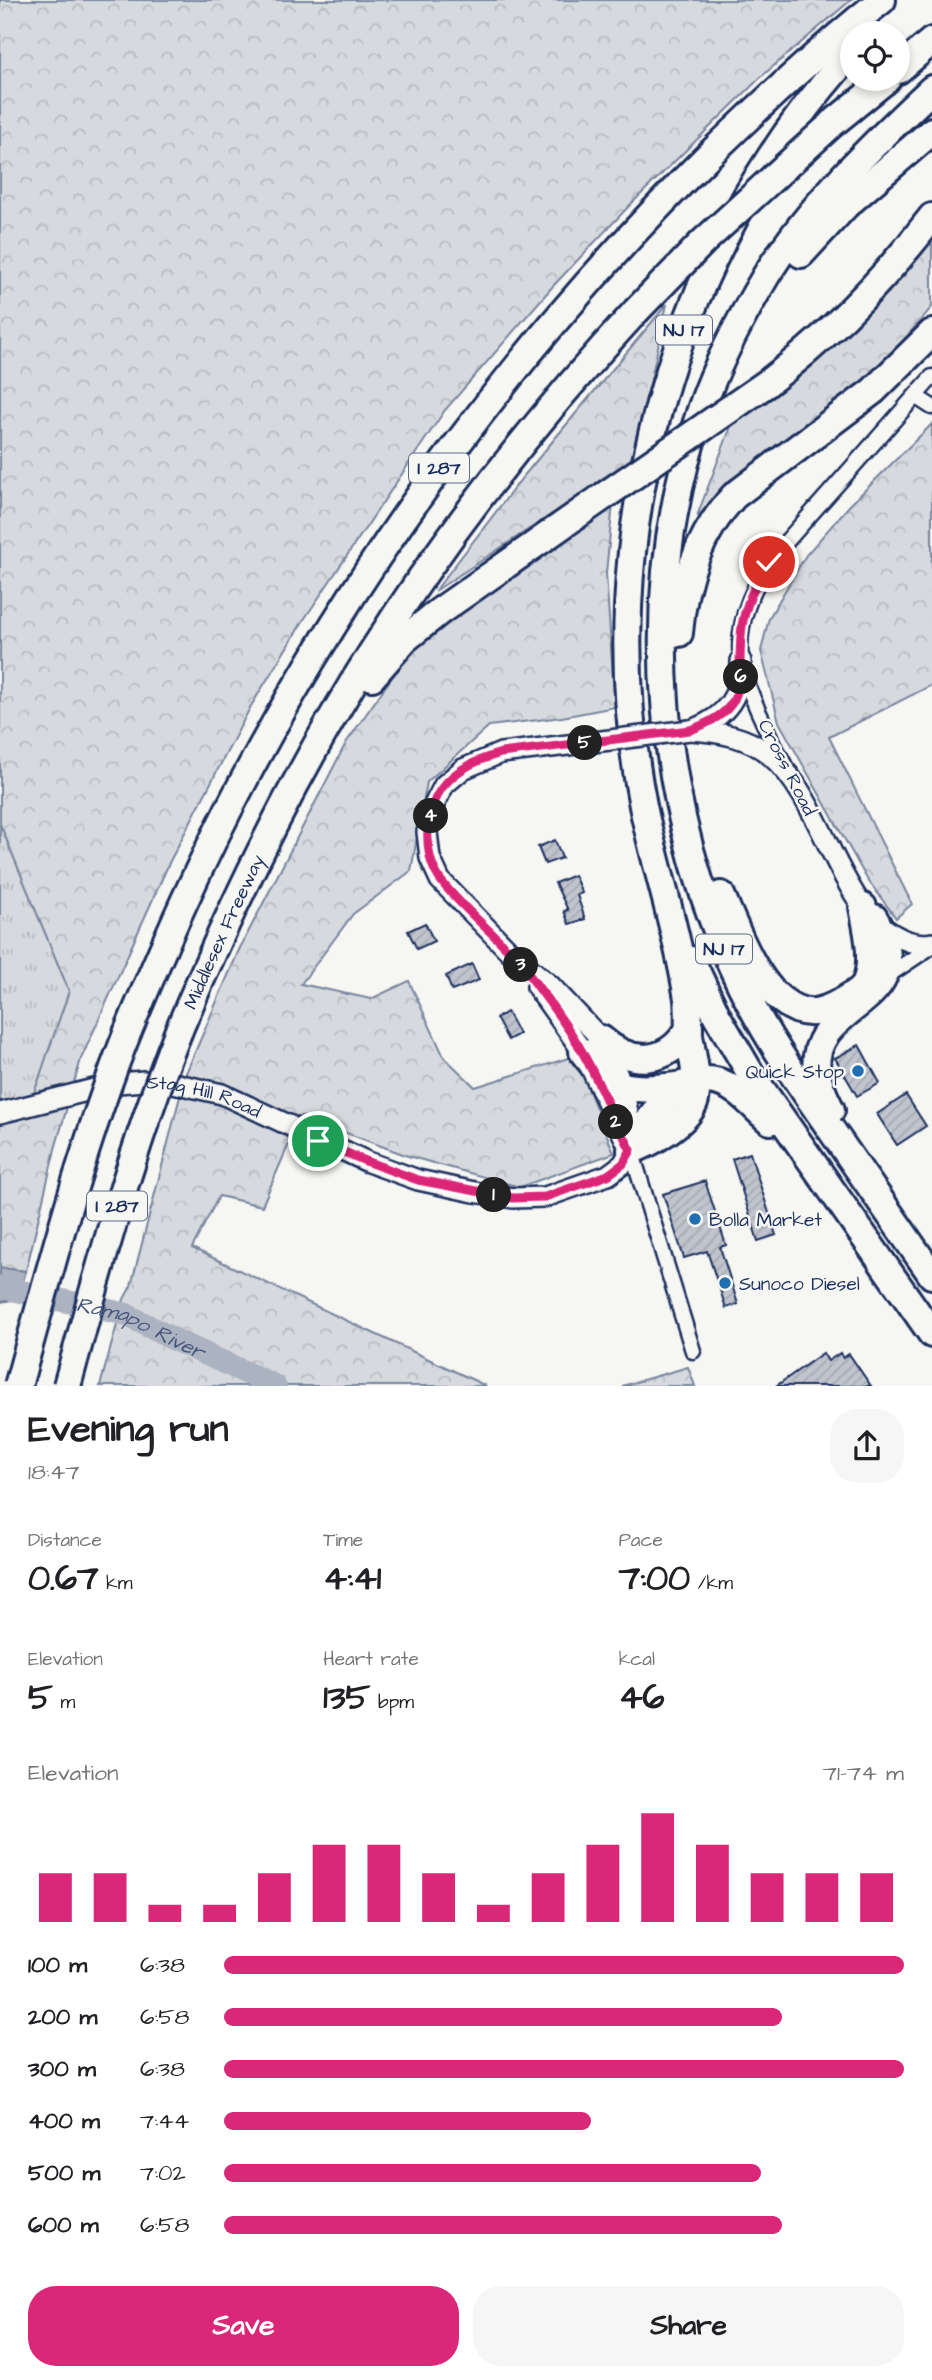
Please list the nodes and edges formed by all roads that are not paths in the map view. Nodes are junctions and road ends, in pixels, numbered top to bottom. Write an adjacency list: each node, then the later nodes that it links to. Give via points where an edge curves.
1 (882, 0): 37 (highway, I 287, bridge, via 760,107 641,225 542,336 432,478 343,608 262,745 188,892 128,1031 76,1177)
2 (904, 0): 3 (highway)
3 (882, 21)
4 (932, 41): 5 (highway)
5 (910, 60)
6 (840, 66): 22 (highway, NJ 17, via 777,149 718,248 687,322 653,433 635,539 628,651 637,768)
7 (932, 89): 15 (highway, NJ 17, via 834,187 768,273 732,337 702,407)
8 (873, 91): 21 (highway, I 287, bridge, via 703,242 636,311 527,437 429,568 347,693)
9 (932, 131): 15 (highway, via 846,205 779,282 724,377)
10 (932, 217): 21 (highway, bridge, via 862,300 766,384 405,639 361,690)
11 (932, 333): 18 (highway, via 873,391 734,496 708,530 688,579 679,624)
12 (931, 379): 13 (street, Cross Road)
13 (915, 396): 14 (street); 16 (street, Cross Road, via 760,576 742,625)
14 (932, 407)
15 (676, 508): 18 (highway, NJ 17, via 666,577 664,651)
16 (741, 661): 17 (street, via 740,685 728,708 706,725); 19 (street, Cross Road)
17 (690, 730): 19 (street, via 747,741 772,756); 27 (street, bridge, via 501,753 463,769 444,785 433,807 427,832 430,858 440,880 513,955 564,1023)
18 (673, 761): 20 (highway, NJ 17)
19 (793, 780): 23 (street, Cross Road)
20 (678, 799): 25 (highway, via 734,925 773,993 792,1008 816,1012 830,1010); 33 (highway, NJ 17, via 708,906 748,1000 781,1057)
21 (269, 834): 38 (highway, Middlesex Freeway / I 287, bridge, via 213,950 149,1107)
22 (663, 884): 26 (highway, via 687,992); 31 (highway, NJ 17, via 717,1016)
23 (868, 913): 24 (street, via 897,937); 25 (highway, via 868,976)
24 (932, 945): 25 (street)
25 (873, 983): 33 (highway, via 867,998 831,1025 816,1060 822,1091)
26 (689, 1029): 27 (highway, via 671,1050 644,1058); 28 (highway)
27 (592, 1045): 29 (highway, via 598,1072); 32 (street)
28 (687, 1083): 29 (highway, via 635,1089); 31 (highway, via 708,1080 731,1087); 32 (highway, via 654,1113)
29 (623, 1086): 32 (street)
30 (0, 1113): 32 (street, Stag Hill Road, via 118,1083 173,1083 222,1094 318,1141 418,1180 513,1198 545,1197 596,1180 623,1164)
31 (798, 1143): 35 (highway, NJ 17)
32 (631, 1150): 36 (street)
33 (869, 1185): 34 (highway, NJ 17)
34 (932, 1275)
35 (932, 1334)
36 (693, 1351)
37 (18, 1386)
38 (66, 1386)

